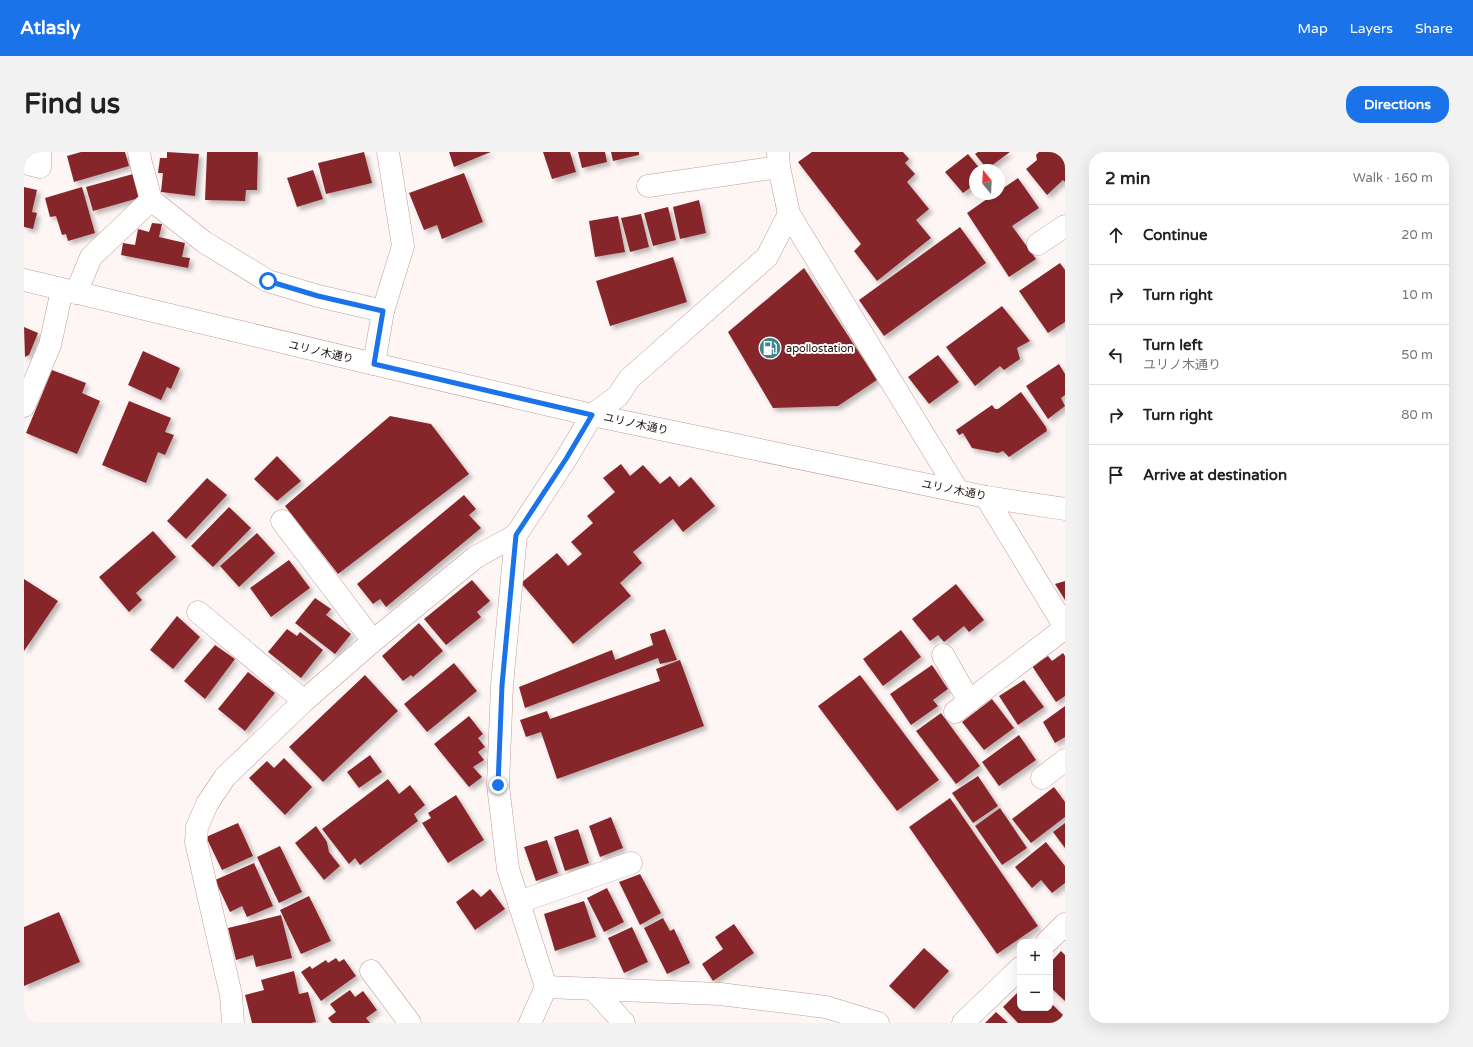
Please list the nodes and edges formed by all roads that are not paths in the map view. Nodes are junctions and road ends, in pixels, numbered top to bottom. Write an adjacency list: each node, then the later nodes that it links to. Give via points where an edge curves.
1 (40, 152): 5 (street, via 40,167)
2 (139, 152): 7 (street)
3 (388, 152): 13 (street, via 403,246)
4 (778, 159): 6 (street); 8 (street)
5 (24, 163)
6 (648, 186)
7 (151, 200): 12 (street, via 92,257); 13 (street, via 204,242 268,281)
8 (789, 214): 16 (street, via 767,257 629,379 618,396); 17 (street)
9 (1065, 226): 10 (street)
10 (1038, 244)
11 (24, 280): 12 (street, ユリノ木通り)
12 (69, 291): 14 (street, ユリノ木通り); 15 (street)
13 (383, 311): 14 (street)
14 (374, 364): 16 (street, ユリノ木通り)
15 (24, 406)
16 (592, 415): 17 (street, ユリノ木通り); 21 (street)
17 (958, 491): 18 (street, ユリノ木通り)
18 (986, 497): 19 (street, ユリノ木通り); 23 (street)
19 (1062, 506)
20 (282, 521): 24 (street)
21 (516, 535): 24 (street, via 476,557); 30 (street, via 502,685 498,785 508,869)
22 (198, 612): 26 (street)
23 (1065, 627): 25 (street, via 962,707)
24 (373, 641): 26 (street)
25 (943, 655)
26 (304, 702): 37 (street, via 225,777 207,804 197,827 196,842 232,995)
27 (1065, 760): 28 (street)
28 (1042, 778)
29 (631, 863): 30 (street)
30 (519, 902): 35 (street)
31 (1065, 924): 32 (street)
32 (1050, 939)
33 (1017, 971): 42 (street)
34 (371, 972): 38 (street)
35 (546, 987): 36 (street); 39 (street)
36 (593, 990): 40 (street); 41 (street, via 720,994 826,1007)
37 (232, 1023)
38 (410, 1023)
39 (530, 1023)
40 (624, 1023)
41 (878, 1023)
42 (963, 1023)

